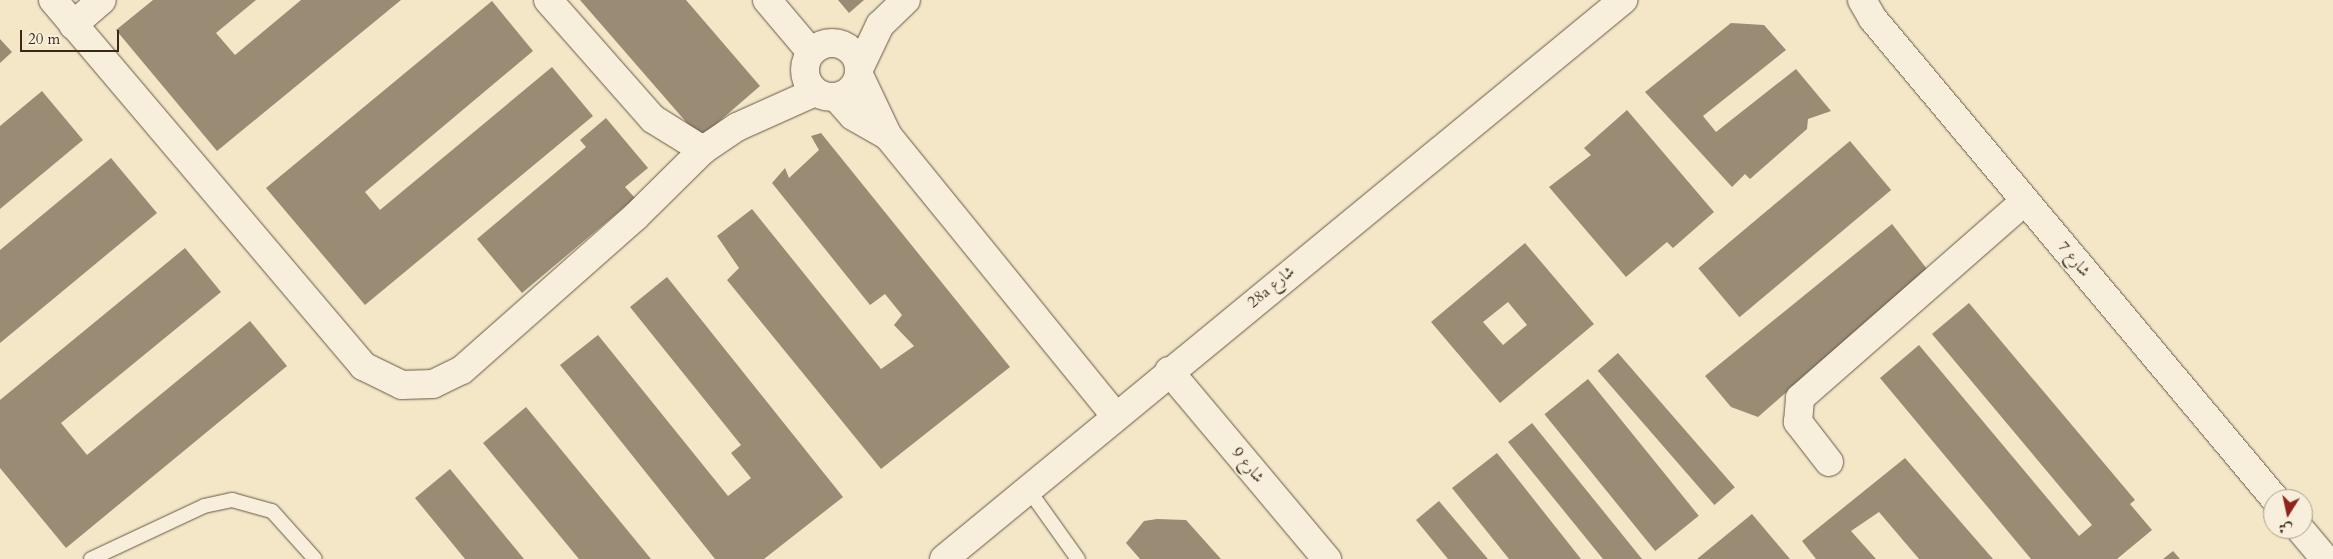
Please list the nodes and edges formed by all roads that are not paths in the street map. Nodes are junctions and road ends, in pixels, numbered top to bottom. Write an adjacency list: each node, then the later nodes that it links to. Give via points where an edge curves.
1 (53, 0): 10 (street)
2 (102, 0): 10 (street)
3 (548, 0): 15 (street, via 653,119)
4 (767, 0): 11 (street)
5 (906, 0): 12 (street, via 880,25)
6 (1623, 0): 8 (street, 28a شارع)
7 (1848, 0): 9 (street)
8 (1605, 8): 17 (street, 28a شارع)
9 (1867, 9): 16 (street, شارع 7)
10 (73, 25): 15 (street, via 363,366 402,385 433,384 462,370 635,217)
11 (811, 52): 12 (street, via 820,46 841,44 857,59); 13 (street, via 805,72)
12 (859, 72): 13 (street, via 846,93); 14 (street)
13 (826, 94): 14 (street, via 853,116); 15 (street, via 737,127)
14 (888, 136): 18 (street)
15 (703, 150)
16 (2025, 201): 19 (street, via 1800,398 1798,422); 21 (street, شارع 7)
17 (1169, 371): 18 (street, 28a شارع); 27 (street, شارع 9)
18 (1115, 415): 20 (street, 28a شارع)
19 (1829, 462)
20 (1028, 489): 25 (street, 28a شارع); 26 (lane)
21 (2267, 489)
22 (2308, 539): 28 (street)
23 (91, 559): 24 (lane, via 204,506 232,500 272,511)
24 (315, 559)
25 (944, 559)
26 (1078, 559)
27 (1327, 559)
28 (2325, 559)

